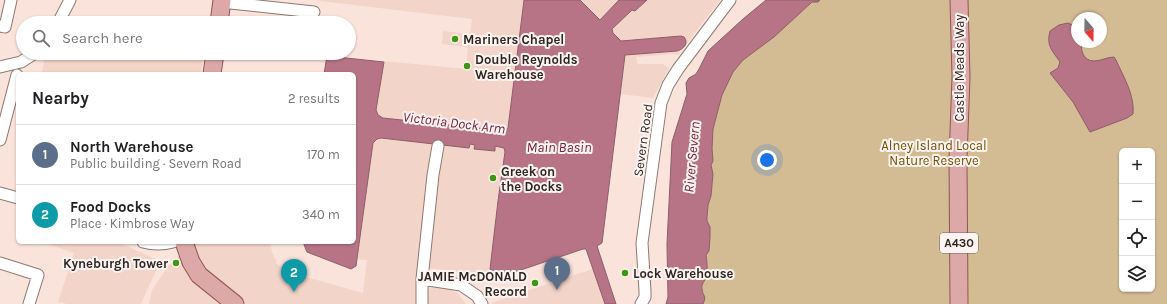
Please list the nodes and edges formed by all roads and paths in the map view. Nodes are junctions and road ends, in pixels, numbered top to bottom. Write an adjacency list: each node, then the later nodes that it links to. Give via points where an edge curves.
1 (11, 0): 9 (street, via 5,27)
2 (70, 0): 7 (street)
3 (730, 0): 29 (street, Severn Road, via 678,69 661,103 642,243 645,291)
4 (959, 0): 30 (main road, Castle Meads Way / A430)
5 (221, 1): 6 (street); 8 (main road)
6 (314, 12)
7 (62, 16)
8 (220, 16)
9 (0, 26)
10 (25, 60): 12 (street)
11 (214, 60): 13 (main road)
12 (0, 67)
13 (212, 72)
14 (16, 78): 15 (street)
15 (3, 112): 16 (street)
16 (0, 140)
17 (438, 146): 24 (street)
18 (0, 193): 19 (street)
19 (16, 197)
20 (150, 244): 21 (street)
21 (165, 244)
22 (185, 244): 26 (main road, via 199,275)
23 (0, 262): 25 (street, via 38,275)
24 (422, 279): 27 (street); 28 (street, via 461,286 477,296)
25 (29, 304)
26 (235, 304)
27 (422, 304)
28 (482, 304)
29 (641, 304)
30 (959, 304)

